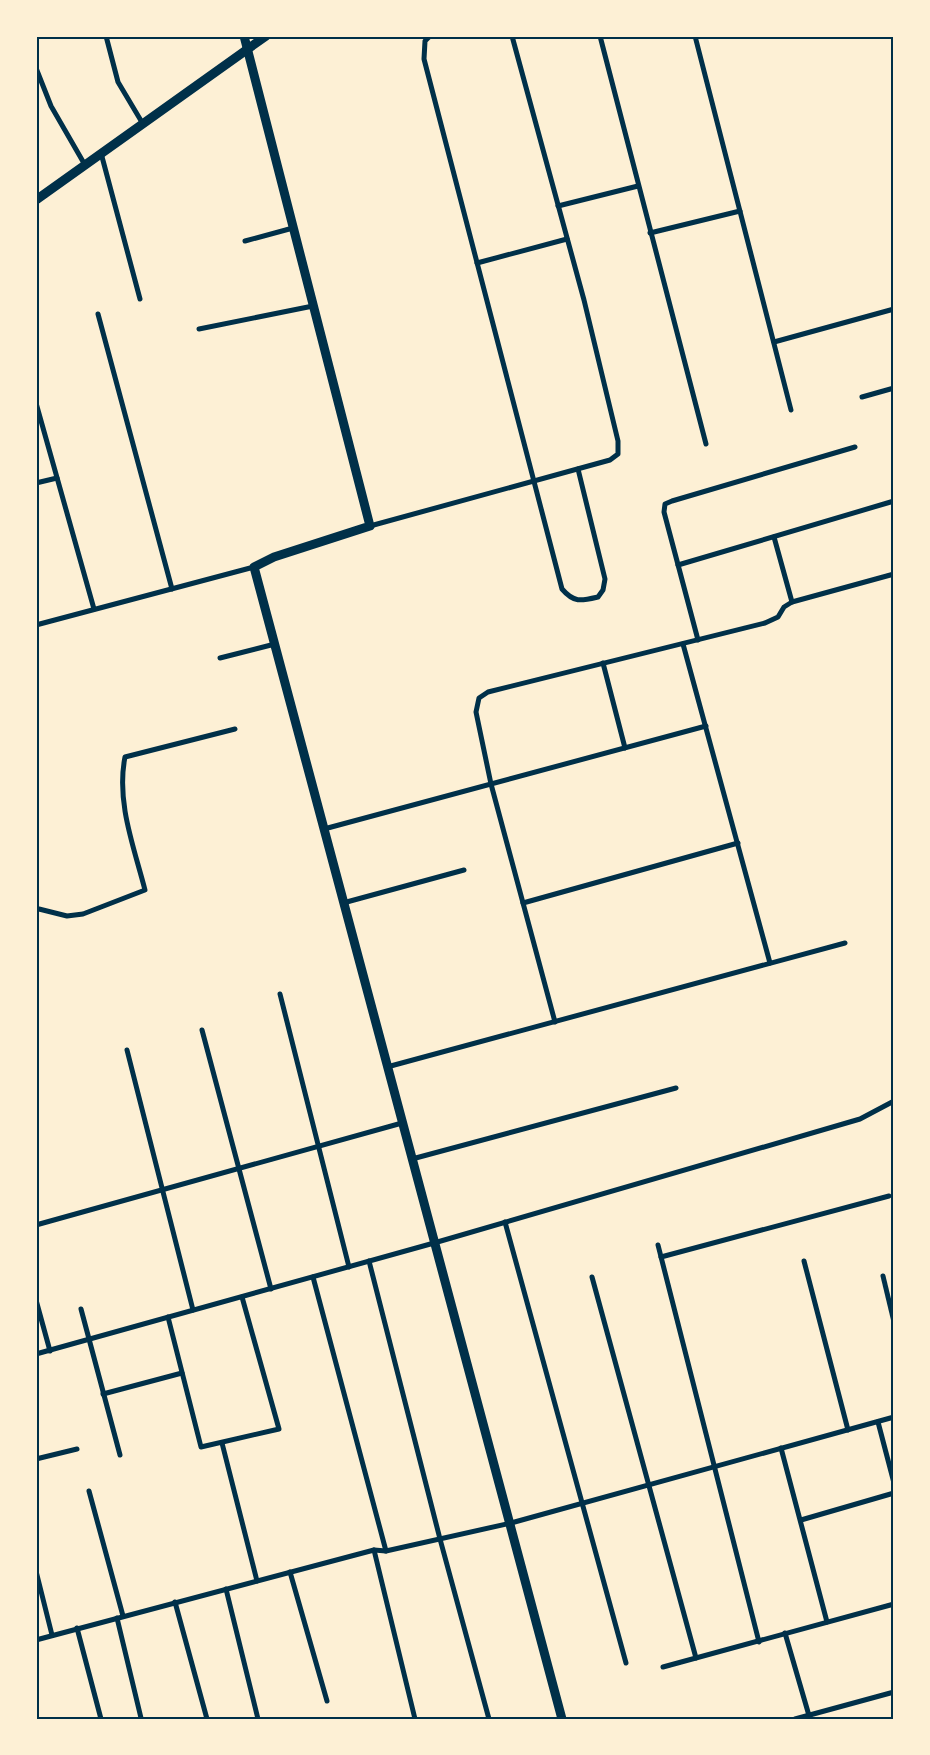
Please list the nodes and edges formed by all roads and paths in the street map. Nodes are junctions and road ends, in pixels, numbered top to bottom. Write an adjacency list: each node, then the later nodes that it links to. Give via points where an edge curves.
1 (106, 36): 10 (street, via 118,82)
2 (244, 36): 8 (street)
3 (266, 36): 8 (street)
4 (430, 36): 21 (street, via 425,40 424,60)
5 (512, 36): 15 (street)
6 (600, 36): 13 (street)
7 (695, 36): 16 (street)
8 (247, 50): 10 (street); 17 (street)
9 (36, 68): 12 (street, via 50,106)
10 (143, 124): 11 (street)
11 (102, 153): 12 (street); 22 (street)
12 (85, 165): 14 (street)
13 (638, 186): 15 (street); 18 (street)
14 (36, 200)
15 (558, 206): 19 (street)
16 (740, 211): 18 (street); 27 (street)
17 (293, 228): 20 (street); 23 (street)
18 (650, 233): 32 (street)
19 (567, 238): 21 (street); 34 (street, via 618,441 618,454 610,460)
20 (245, 241)
21 (477, 263): 36 (street)
22 (140, 299)
23 (313, 306): 26 (street); 39 (street)
24 (894, 309): 27 (street)
25 (98, 314): 44 (street)
26 (199, 329)
27 (774, 342): 31 (street)
28 (894, 388): 29 (street)
29 (862, 397)
30 (36, 404): 35 (street)
31 (790, 410)
32 (706, 444)
33 (855, 447): 41 (street, via 665,504 664,512)
34 (578, 469): 36 (street); 36 (street, via 605,579 598,596 580,601 569,597 562,589)
35 (57, 478): 37 (street); 46 (street)
36 (534, 481): 39 (street)
37 (36, 483)
38 (894, 501): 40 (street)
39 (370, 526): 42 (street, via 274,557)
40 (774, 536): 41 (street); 45 (street)
41 (678, 565): 48 (street)
42 (254, 567): 44 (street); 49 (street)
43 (894, 574): 45 (street)
44 (172, 589): 46 (street)
45 (792, 602): 48 (street, via 778,617 765,623)
46 (94, 609): 47 (street)
47 (36, 624)
48 (698, 640): 50 (street)
49 (275, 644): 51 (street); 57 (street)
50 (683, 644): 52 (street); 53 (street)
51 (220, 658)
52 (603, 663): 55 (street); 56 (street, via 488,692 479,698 476,712)
53 (706, 726): 55 (street); 58 (street)
54 (235, 729): 62 (street, via 125,757 121,775 125,816 146,890 83,914 67,916)
55 (625, 748): 56 (street)
56 (491, 784): 57 (street); 61 (street)
57 (324, 829): 60 (street)
58 (738, 843): 61 (street); 64 (street)
59 (464, 870): 60 (street)
60 (343, 902): 69 (street)
61 (523, 903): 66 (street)
62 (36, 910)
63 (845, 943): 64 (street)
64 (770, 964): 66 (street)
65 (280, 994): 73 (street)
66 (555, 1022): 69 (street)
67 (202, 1030): 75 (street)
68 (127, 1050): 76 (street)
69 (387, 1067): 72 (street)
70 (676, 1088): 74 (street)
71 (894, 1101): 78 (street, via 860,1119)
72 (402, 1123): 73 (street); 74 (street)
73 (318, 1146): 75 (street); 85 (street)
74 (412, 1159): 80 (street)
75 (239, 1168): 76 (street); 89 (street)
76 (162, 1189): 79 (street); 93 (street)
77 (889, 1196): 82 (street)
78 (505, 1222): 80 (street); 114 (street)
79 (36, 1224)
80 (434, 1243): 83 (street); 116 (street)
81 (658, 1245): 82 (street)
82 (661, 1257): 109 (street)
83 (368, 1261): 85 (street); 117 (street)
84 (804, 1261): 103 (street)
85 (349, 1267): 87 (street)
86 (883, 1276): 95 (street)
87 (313, 1277): 89 (street); 119 (street)
88 (592, 1277): 111 (street)
89 (271, 1288): 90 (street)
90 (242, 1296): 93 (street); 104 (street, via 279,1429)
91 (36, 1300): 97 (street)
92 (81, 1309): 96 (street)
93 (193, 1310): 94 (street)
94 (168, 1317): 96 (street); 99 (street)
95 (894, 1322)
96 (88, 1340): 97 (street); 100 (street)
97 (50, 1350): 98 (street)
98 (36, 1354)
99 (182, 1373): 100 (street); 104 (street, via 202,1447)
100 (103, 1394): 107 (street)
101 (894, 1417): 102 (street)
102 (878, 1422): 103 (street); 110 (street)
103 (848, 1430): 105 (street)
104 (222, 1443): 122 (street)
105 (781, 1448): 109 (street); 115 (street)
106 (76, 1449): 108 (street)
107 (120, 1455)
108 (36, 1459)
109 (715, 1466): 111 (street); 133 (street)
110 (894, 1483)
111 (648, 1485): 114 (street); 134 (street)
112 (89, 1491): 126 (street)
113 (894, 1493): 115 (street)
114 (581, 1504): 116 (street); 135 (street)
115 (801, 1520): 128 (street)
116 (510, 1523): 117 (street); 146 (street)
117 (440, 1539): 119 (street); 145 (street)
118 (374, 1550): 119 (street); 121 (street); 144 (street)
119 (386, 1551)
120 (36, 1571): 131 (street)
121 (290, 1572): 122 (street); 138 (street)
122 (257, 1581): 123 (street)
123 (226, 1589): 124 (street); 143 (street)
124 (175, 1602): 126 (street); 142 (street)
125 (894, 1604): 128 (street)
126 (123, 1616): 127 (street)
127 (117, 1618): 129 (street); 140 (street)
128 (827, 1622): 130 (street)
129 (77, 1628): 131 (street); 141 (street)
130 (785, 1633): 133 (street); 139 (street)
131 (52, 1635): 132 (street)
132 (36, 1640)
133 (759, 1642): 134 (street)
134 (696, 1658): 136 (street)
135 (626, 1663)
136 (663, 1667)
137 (894, 1692): 139 (street)
138 (327, 1701)
139 (810, 1717): 147 (street)
140 (142, 1718)
141 (100, 1719)
142 (207, 1719)
143 (258, 1719)
144 (415, 1719)
145 (490, 1719)
146 (562, 1719)
147 (794, 1719)

